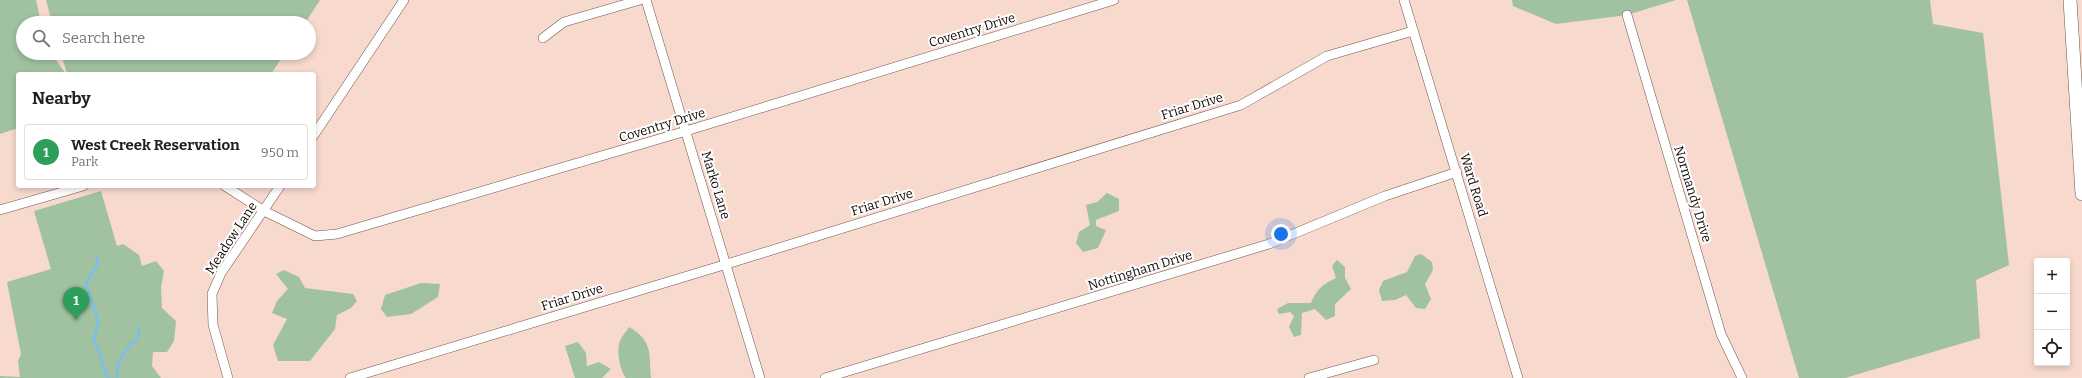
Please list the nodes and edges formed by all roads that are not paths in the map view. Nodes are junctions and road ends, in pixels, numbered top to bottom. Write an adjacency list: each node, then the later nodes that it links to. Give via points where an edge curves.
1 (404, 0): 11 (street)
2 (640, 0): 9 (street, via 564,22)
3 (646, 0): 10 (street, Marko Lane)
4 (1114, 0): 10 (street, Coventry Drive)
5 (1404, 0): 8 (street, Ward Road)
6 (2070, 0): 16 (main road)
7 (1627, 15): 27 (street, Normandy Drive, via 1721,334)
8 (1414, 31): 12 (street, Ward Road); 19 (street, Friar Drive, via 1327,56 1241,105)
9 (543, 38)
10 (686, 131): 18 (street, Coventry Drive, via 338,234 315,236); 19 (street, Marko Lane)
11 (316, 132)
12 (1457, 172): 24 (street, Nottingham Drive, via 1385,196 1269,244); 26 (street, Ward Road)
13 (76, 188): 17 (street)
14 (228, 188): 18 (street, Coventry Drive)
15 (279, 188): 18 (street, Meadow Lane)
16 (2082, 194)
17 (0, 210)
18 (264, 211): 21 (street, Meadow Lane, via 222,273 212,294 213,325)
19 (726, 264): 22 (street, Friar Drive); 23 (street, Marko Lane)
20 (1374, 360): 25 (street)
21 (228, 378)
22 (350, 378)
23 (760, 378)
24 (825, 378)
25 (1309, 378)
26 (1518, 378)
27 (1742, 378)

